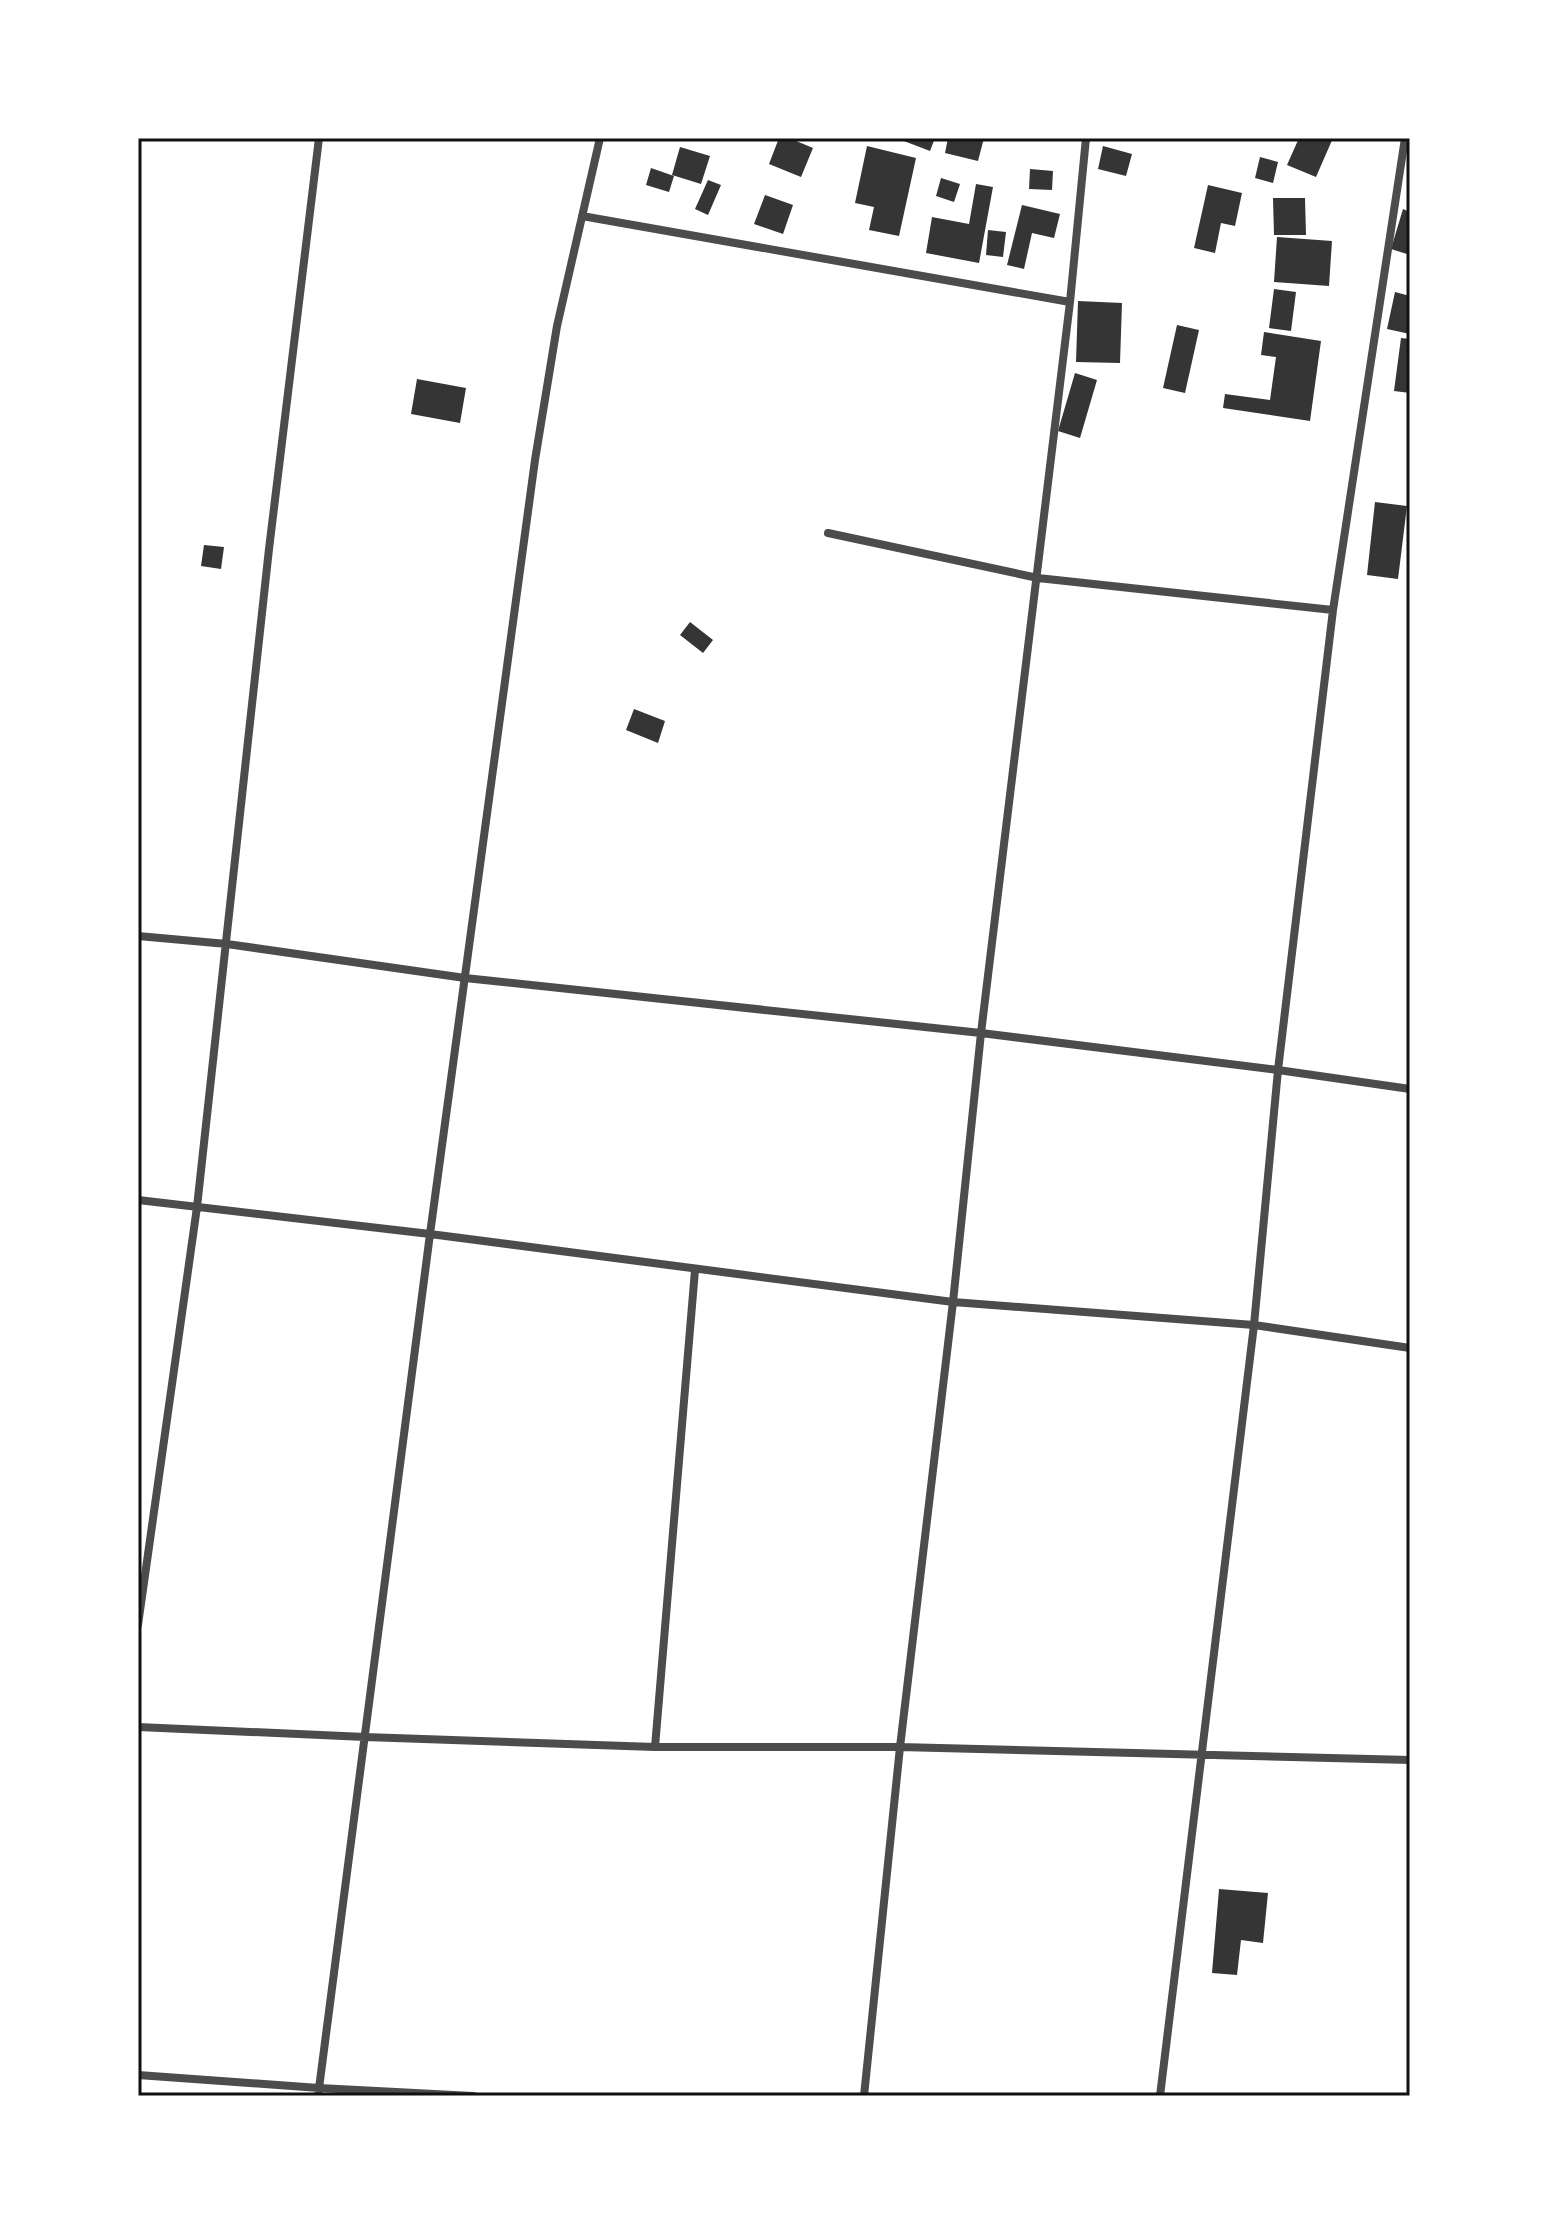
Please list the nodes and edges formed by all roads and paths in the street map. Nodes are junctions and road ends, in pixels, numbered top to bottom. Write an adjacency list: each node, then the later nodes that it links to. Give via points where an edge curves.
1 (319, 138): 11 (street)
2 (600, 138): 5 (street)
3 (1086, 138): 6 (street)
4 (1405, 138): 9 (street)
5 (582, 216): 6 (street); 12 (street, via 535,460)
6 (1070, 302): 8 (street)
7 (828, 533): 8 (street)
8 (1038, 578): 9 (street); 13 (street)
9 (1333, 610): 14 (street)
10 (138, 936): 11 (street)
11 (227, 944): 12 (street); 17 (street)
12 (465, 978): 13 (street); 18 (street)
13 (981, 1033): 14 (street); 20 (street)
14 (1278, 1070): 15 (street); 21 (street)
15 (1410, 1089)
16 (138, 1200): 17 (street)
17 (197, 1207): 18 (street); 23 (street)
18 (430, 1234): 19 (street); 25 (street)
19 (695, 1270): 20 (street); 26 (street)
20 (953, 1302): 21 (street); 27 (street)
21 (1254, 1325): 22 (street); 28 (street)
22 (1410, 1348)
23 (138, 1625)
24 (138, 1727): 25 (street)
25 (365, 1737): 26 (street); 31 (street)
26 (655, 1747): 27 (street)
27 (900, 1747): 28 (street); 33 (street)
28 (1202, 1754): 29 (street); 34 (street)
29 (1410, 1760)
30 (138, 2075): 31 (street)
31 (318, 2092): 32 (street)
32 (473, 2096)
33 (864, 2096)
34 (1160, 2096)

